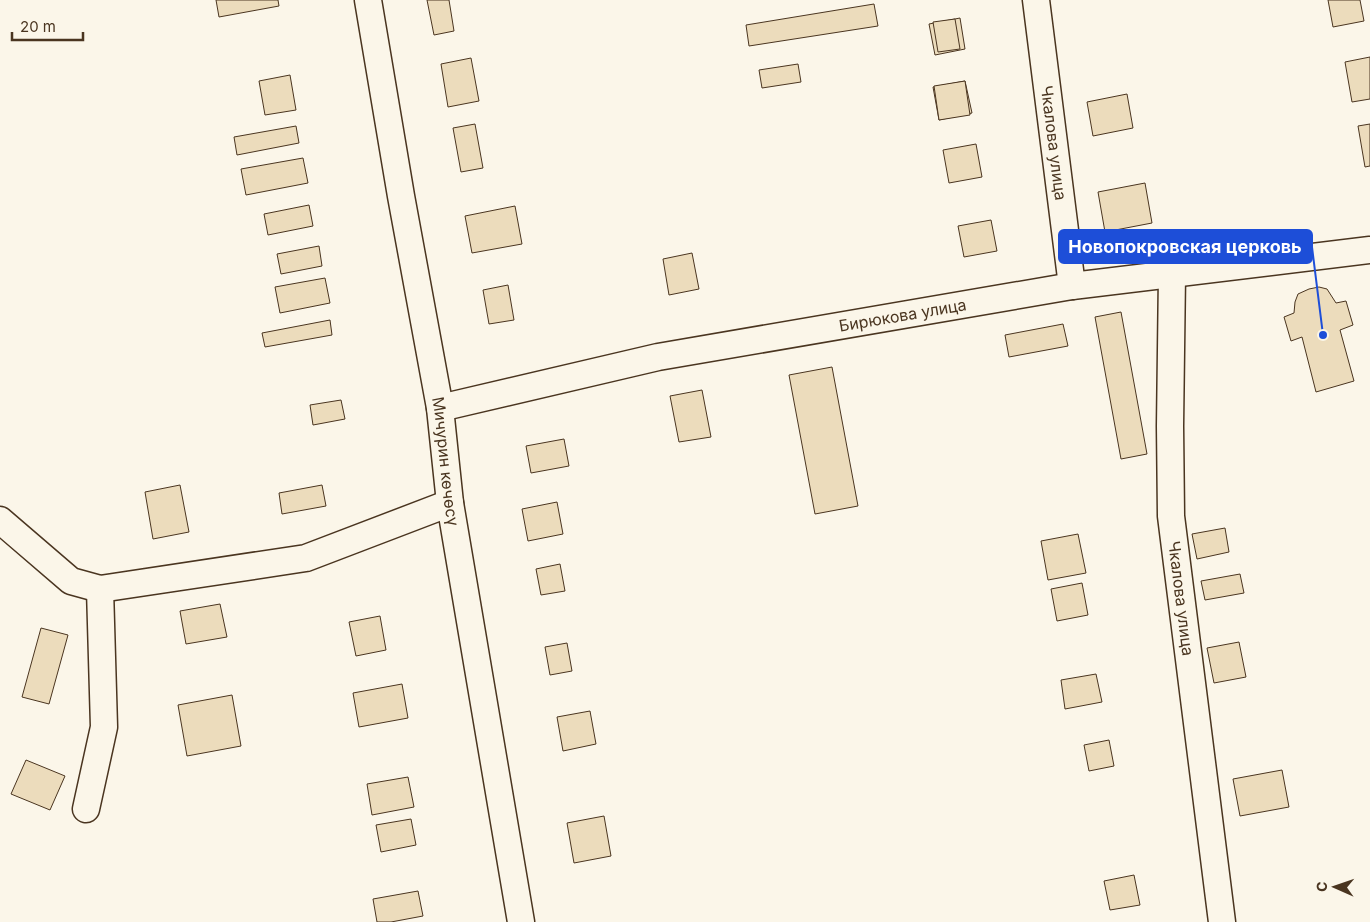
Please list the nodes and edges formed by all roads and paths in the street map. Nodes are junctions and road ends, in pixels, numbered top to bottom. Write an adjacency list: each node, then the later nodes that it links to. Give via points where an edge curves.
1 (368, 0): 6 (street, Мичурин көчөсү)
2 (1036, 0): 5 (street, Чкалова улица)
3 (1370, 250): 4 (street, Бирюкова улица)
4 (1172, 274): 5 (street, Бирюкова улица); 12 (street, Чкалова улица, via 1170,516)
5 (1072, 286): 6 (street, Бирюкова улица, via 658,357)
6 (440, 408): 7 (street, Мичурин көчөсү)
7 (450, 503): 9 (street, via 306,558); 11 (street, Мичурин көчөсү)
8 (0, 520): 9 (street, via 71,581)
9 (100, 588): 10 (street, via 104,728)
10 (86, 809)
11 (521, 922)
12 (1222, 922)

